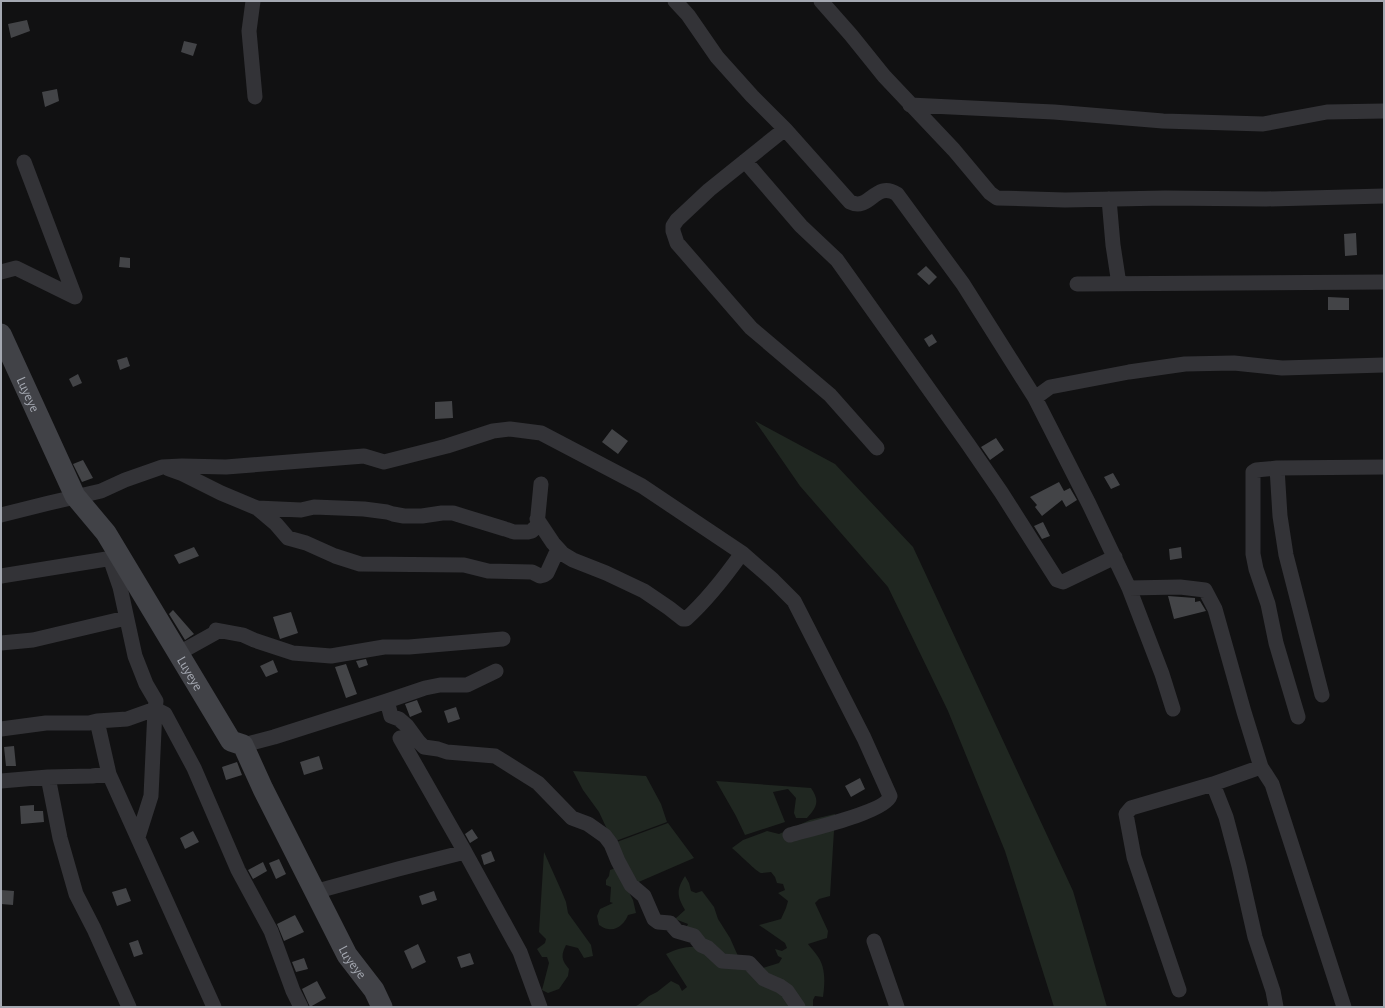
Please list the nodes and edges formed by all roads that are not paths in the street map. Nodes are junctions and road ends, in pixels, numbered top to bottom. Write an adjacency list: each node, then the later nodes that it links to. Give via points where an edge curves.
1 (253, 1): 4 (street, via 249,26)
2 (675, 1): 7 (street, via 717,56 752,96)
3 (821, 1): 5 (street)
4 (255, 97)
5 (910, 105): 6 (street, via 1150,120 1263,124 1327,112); 11 (street, via 997,198)
6 (1384, 111)
7 (785, 128): 8 (street); 18 (street, via 850,202 862,204 884,190 897,194 963,284)
8 (745, 161): 19 (street, via 677,220 673,226 674,238 751,328 830,395); 30 (street, via 801,226 837,260 968,444 1057,580 1063,582)
9 (24, 162): 12 (street, via 75,297 16,268)
10 (1384, 196): 11 (street)
11 (1109, 199): 15 (street)
12 (1, 272)
13 (1384, 282): 15 (street)
14 (1077, 284): 15 (street)
15 (1119, 284)
16 (1, 334): 24 (street, Luyeye)
17 (1384, 365): 18 (street, via 1282,368 1234,363 1185,364 1050,387)
18 (1035, 398): 30 (street)
19 (877, 448)
20 (162, 467): 24 (street, via 101,491); 25 (street); 29 (street, via 226,467 364,456 384,462 493,432 510,429 538,432 642,486)
21 (1384, 467): 22 (street)
22 (1277, 468): 39 (street, via 1286,555); 43 (street, via 1253,472 1253,554)
23 (541, 484): 27 (street)
24 (75, 496): 26 (street); 31 (street, Luyeye, via 106,533)
25 (257, 508): 27 (street, via 364,509 404,516 453,513 514,532 532,531); 28 (street, via 288,538 360,564 464,565 494,571 532,572 540,576 547,573)
26 (1, 515)
27 (537, 520): 28 (street)
28 (558, 549): 29 (street, via 573,560 644,591 683,619 698,608)
29 (742, 553): 53 (street, via 794,601 864,738 890,796 886,802 849,819)
30 (1115, 557): 33 (street)
31 (116, 558): 32 (street); 34 (street); 37 (street, Luyeye)
32 (1, 576)
33 (1129, 588): 42 (street); 48 (street, via 1180,587 1205,590 1215,609)
34 (126, 618): 36 (street, via 33,640); 41 (street, via 135,656 156,701)
35 (503, 639): 37 (street, via 384,647 331,656 293,653 243,635 216,630 215,634)
36 (1, 643)
37 (179, 653): 47 (street, Luyeye, via 231,741)
38 (496, 671): 40 (street, via 467,685 425,688)
39 (1322, 695)
40 (387, 701): 47 (street); 64 (street, via 391,716 407,726 424,747 447,752 495,756 538,783 572,818 588,824 605,836 631,885 644,896 654,920 670,923 677,931 694,936 701,945 722,961 749,963 764,979 787,991)
41 (155, 709): 44 (street, via 127,719); 54 (street, via 151,796); 61 (street, via 165,714 194,768 238,870 271,931 292,991)
42 (1173, 709)
43 (1298, 717)
44 (97, 721): 45 (street, via 35,723); 49 (street)
45 (1, 729)
46 (400, 738): 55 (street)
47 (243, 745): 56 (street, Luyeye)
48 (1261, 767): 52 (street); 67 (street, via 1272,784)
49 (110, 774): 50 (street); 54 (street)
50 (48, 777): 51 (street); 59 (street, via 60,838 76,894)
51 (1, 781)
52 (1213, 784): 58 (street, via 1131,808 1126,814 1134,857); 66 (street, via 1226,817 1255,937)
53 (790, 835)
54 (138, 837): 60 (street)
55 (465, 852): 56 (street); 63 (street, via 520,952)
56 (314, 892): 62 (street, Luyeye, via 347,955 374,990)
57 (874, 941): 65 (street)
58 (1179, 990)
59 (129, 1007)
60 (214, 1007)
61 (301, 1007)
62 (382, 1007)
63 (540, 1007)
64 (798, 1007)
65 (897, 1007)
66 (1276, 1007)
67 (1344, 1007)

